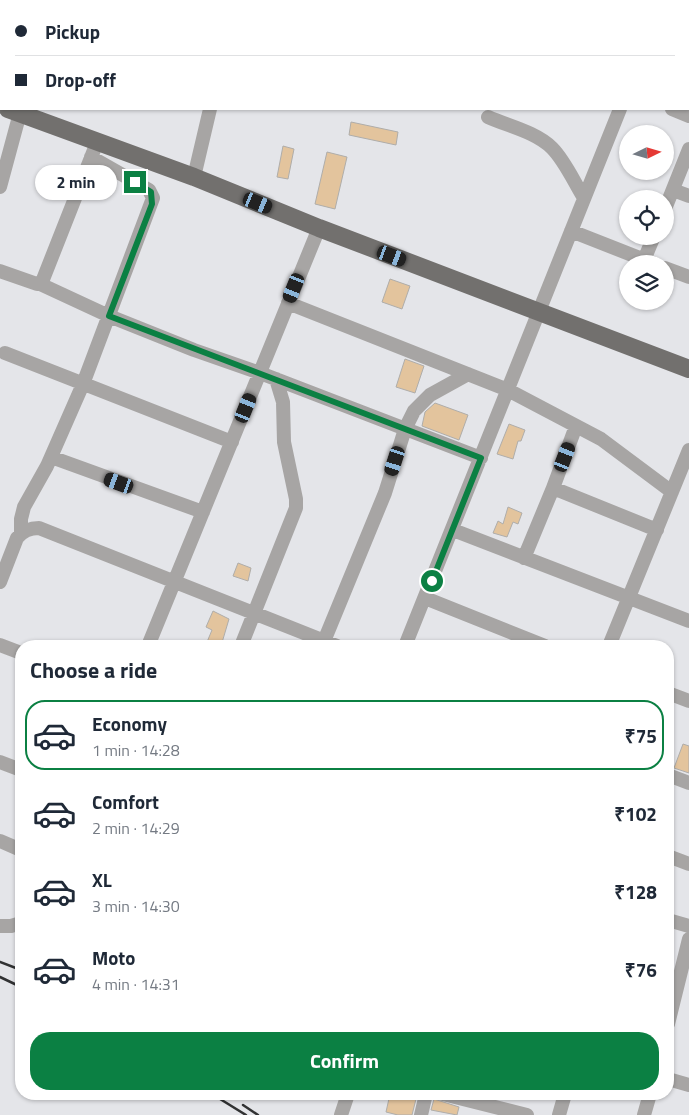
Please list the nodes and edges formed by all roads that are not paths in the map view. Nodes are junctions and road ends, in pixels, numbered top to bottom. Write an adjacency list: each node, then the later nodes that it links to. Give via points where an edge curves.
1 (210, 110): 10 (street)
2 (620, 110): 15 (street)
3 (674, 110): 5 (street)
4 (21, 112): 7 (main road); 11 (street)
5 (689, 116)
6 (488, 118): 15 (street, via 549,145)
7 (98, 140): 9 (street); 10 (main road)
8 (689, 149): 12 (street)
9 (91, 157): 22 (street); 25 (street, via 149,190 153,198)
10 (194, 177): 16 (main road)
11 (0, 187)
12 (673, 190)
13 (674, 190): 14 (street)
14 (689, 196)
15 (584, 198): 17 (street)
16 (319, 228): 23 (street); 24 (main road)
17 (571, 231): 18 (street); 24 (street)
18 (631, 255)
19 (0, 271): 22 (street)
20 (674, 271): 21 (street)
21 (689, 277)
22 (40, 284): 25 (street)
23 (288, 303): 28 (street); 29 (street)
24 (539, 311): 27 (main road); 32 (street)
25 (109, 316): 28 (street); 31 (street)
26 (5, 353): 31 (street)
27 (689, 369)
28 (260, 373): 30 (street); 35 (street)
29 (468, 374): 32 (street); 34 (street, via 425,399)
30 (276, 379): 34 (street); 50 (street, via 282,397 284,442 296,503 295,514)
31 (83, 384): 35 (street); 37 (street)
32 (508, 390): 33 (street); 38 (street)
33 (576, 426): 39 (street); 40 (street, via 606,443)
34 (405, 429): 38 (street); 55 (street)
35 (232, 442): 41 (street)
36 (689, 450): 40 (street)
37 (51, 457): 41 (street); 44 (street, via 22,512)
38 (481, 458): 42 (street)
39 (553, 488): 43 (street); 45 (street)
40 (672, 492): 43 (street)
41 (203, 512): 47 (street)
42 (453, 530): 45 (street); 48 (street)
43 (657, 530): 49 (street)
44 (21, 533): 46 (street); 47 (street, via 30,528 43,529)
45 (524, 558): 49 (street)
46 (2, 575)
47 (175, 582): 50 (street); 52 (street)
48 (425, 598): 56 (street); 57 (street)
49 (629, 598): 51 (street); 58 (street)
50 (255, 613): 53 (street); 54 (street)
51 (689, 621)
52 (151, 640)
53 (244, 640)
54 (317, 640)
55 (330, 640)
56 (408, 640)
57 (530, 640)
58 (612, 640)
59 (0, 645): 60 (street)
60 (15, 651)
61 (674, 695): 62 (street)
62 (689, 701)
63 (0, 762): 64 (street)
64 (15, 768)
65 (674, 777): 66 (street)
66 (689, 783)
67 (0, 841): 68 (street)
68 (15, 847)
69 (674, 858): 70 (street)
70 (689, 864)
71 (674, 922): 74 (street)
72 (15, 925): 73 (street)
73 (0, 926)
74 (689, 926)
75 (689, 939): 76 (street)
76 (674, 987)
77 (674, 1081): 78 (street)
78 (689, 1085)
79 (346, 1100): 84 (street)
80 (425, 1100): 85 (street)
81 (467, 1100): 86 (street)
82 (563, 1100): 87 (street)
83 (648, 1100): 88 (street)
84 (341, 1115)
85 (421, 1115)
86 (527, 1115)
87 (559, 1115)
88 (644, 1115)

